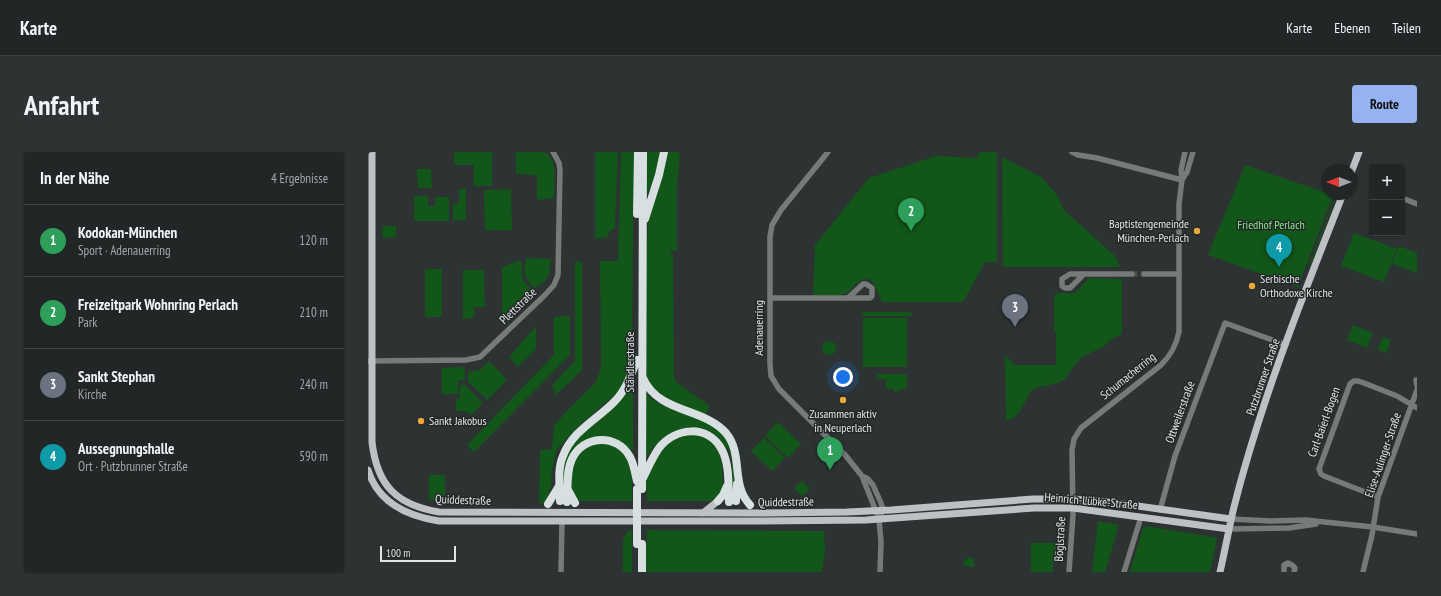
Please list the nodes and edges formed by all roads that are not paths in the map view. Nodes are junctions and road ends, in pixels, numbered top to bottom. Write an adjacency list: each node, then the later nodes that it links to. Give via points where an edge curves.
1 (372, 152): 29 (main road, Quiddestraße)
2 (553, 152): 29 (street, Plettstraße, via 560,170 560,257 554,285 480,357 466,360)
3 (638, 152): 28 (highway, Ständlerstraße)
4 (643, 152): 20 (highway, Ständlerstraße)
5 (664, 152): 20 (highway, via 660,175)
6 (823, 152): 14 (street, Adenauerring)
7 (828, 152): 14 (street, Adenauerring)
8 (1072, 152): 13 (street)
9 (1093, 152): 13 (street)
10 (1185, 152): 16 (street, via 1181,170)
11 (1192, 152): 16 (street, via 1187,172)
12 (1359, 152): 15 (main road)
13 (1097, 158): 16 (street)
14 (820, 161): 25 (street, Adenauerring, via 772,225)
15 (1354, 164)
16 (1182, 180): 24 (street, Schumacherring, via 1179,204)
17 (1405, 199): 19 (street)
18 (1341, 200): 27 (main road, Putzbrunner Straße)
19 (1417, 204)
20 (642, 222): 30 (highway, Ständlerstraße)
21 (1084, 274): 22 (street)
22 (1132, 274)
23 (1144, 274): 24 (street)
24 (1179, 274): 40 (street, Schumacherring, via 1179,332 1172,352 1161,365 1077,433 1072,450)
25 (770, 298): 26 (street); 35 (street, Adenauerring, via 771,376 786,396 846,456)
26 (848, 298)
27 (1286, 345): 49 (street, Ottweilerstraße, via 1225,323 1178,448); 59 (main road, Putzbrunner Straße, via 1252,445)
28 (637, 360): 37 (highway, Ständlerstraße); 38 (highway, via 630,378 616,400 577,434 568,446 561,462)
29 (370, 361): 51 (main road, Quiddestraße, via 373,451 378,470 396,495 422,509 440,512)
30 (642, 376): 34 (highway, via 656,396 707,420 726,434 736,456); 37 (highway, Ständlerstraße)
31 (1417, 390): 32 (street, Elise-Aulinger-Straße)
32 (1414, 407): 39 (street, Elise-Aulinger-Straße); 39 (street, Carl-Baierl-Bogen, via 1397,396 1358,381 1350,384 1319,466 1324,476)
33 (368, 470): 60 (main road, Quiddestraße, via 378,490 390,502 404,512 422,519)
34 (737, 472): 43 (highway); 46 (highway, via 741,491)
35 (862, 476): 48 (street, Adenauerring, via 873,486); 50 (street, Adenauerring)
36 (728, 484): 37 (highway, via 726,460 717,442 712,437 694,431 681,432 665,442 651,460); 42 (highway); 43 (highway)
37 (639, 485): 38 (highway, via 630,456 625,450 614,442 600,440 586,444 574,455); 66 (highway, Ständlerstraße)
38 (564, 486): 41 (highway); 44 (highway); 45 (highway)
39 (1378, 497): 63 (street, Elise-Aulinger-Straße)
40 (1073, 499): 47 (street, Schumacherring); 48 (main road, Heinrich-Lübke-Straße, via 1019,500); 49 (main road, Heinrich-Lübke-Straße)
41 (563, 501): 52 (main road)
42 (718, 501): 54 (main road)
43 (733, 502): 55 (main road)
44 (575, 503): 53 (main road)
45 (548, 504): 51 (main road)
46 (750, 505): 56 (main road)
47 (1073, 508): 57 (main road, Heinrich-Lübke-Straße); 58 (main road, Heinrich-Lübke-Straße, via 1034,508); 71 (street, Böglstraße)
48 (883, 510): 50 (main road, Quiddestraße); 58 (street)
49 (1160, 510): 59 (main road, Heinrich-Lübke-Straße)
50 (875, 511): 56 (main road, Quiddestraße); 58 (street, Adenauerring)
51 (540, 512): 52 (main road, Quiddestraße)
52 (563, 512): 53 (main road, Quiddestraße); 60 (main road)
53 (589, 513): 54 (main road, Quiddestraße)
54 (702, 513): 55 (main road, Quiddestraße)
55 (733, 513): 56 (main road, Quiddestraße); 61 (main road)
56 (765, 513)
57 (1141, 517): 64 (main road, Heinrich-Lübke-Straße); 72 (street)
58 (879, 519): 61 (main road, Quiddestraße); 70 (street)
59 (1231, 519): 62 (street, via 1305,520); 64 (main road, Putzbrunner Straße)
60 (562, 521): 61 (main road, Quiddestraße); 67 (street)
61 (733, 521)
62 (1323, 523): 63 (street); 64 (street, via 1290,528)
63 (1373, 527): 65 (street); 76 (street, Elise-Aulinger-Straße)
64 (1229, 529): 73 (main road, Putzbrunner Straße)
65 (1417, 534)
66 (639, 544): 68 (highway, Ständlerstraße); 69 (highway, Ständlerstraße)
67 (561, 572)
68 (637, 572)
69 (642, 572)
70 (880, 572)
71 (1069, 572)
72 (1124, 572)
73 (1220, 572)
74 (1284, 572): 75 (street, via 1284,565 1288,563 1294,568)
75 (1294, 572)
76 (1363, 572)

